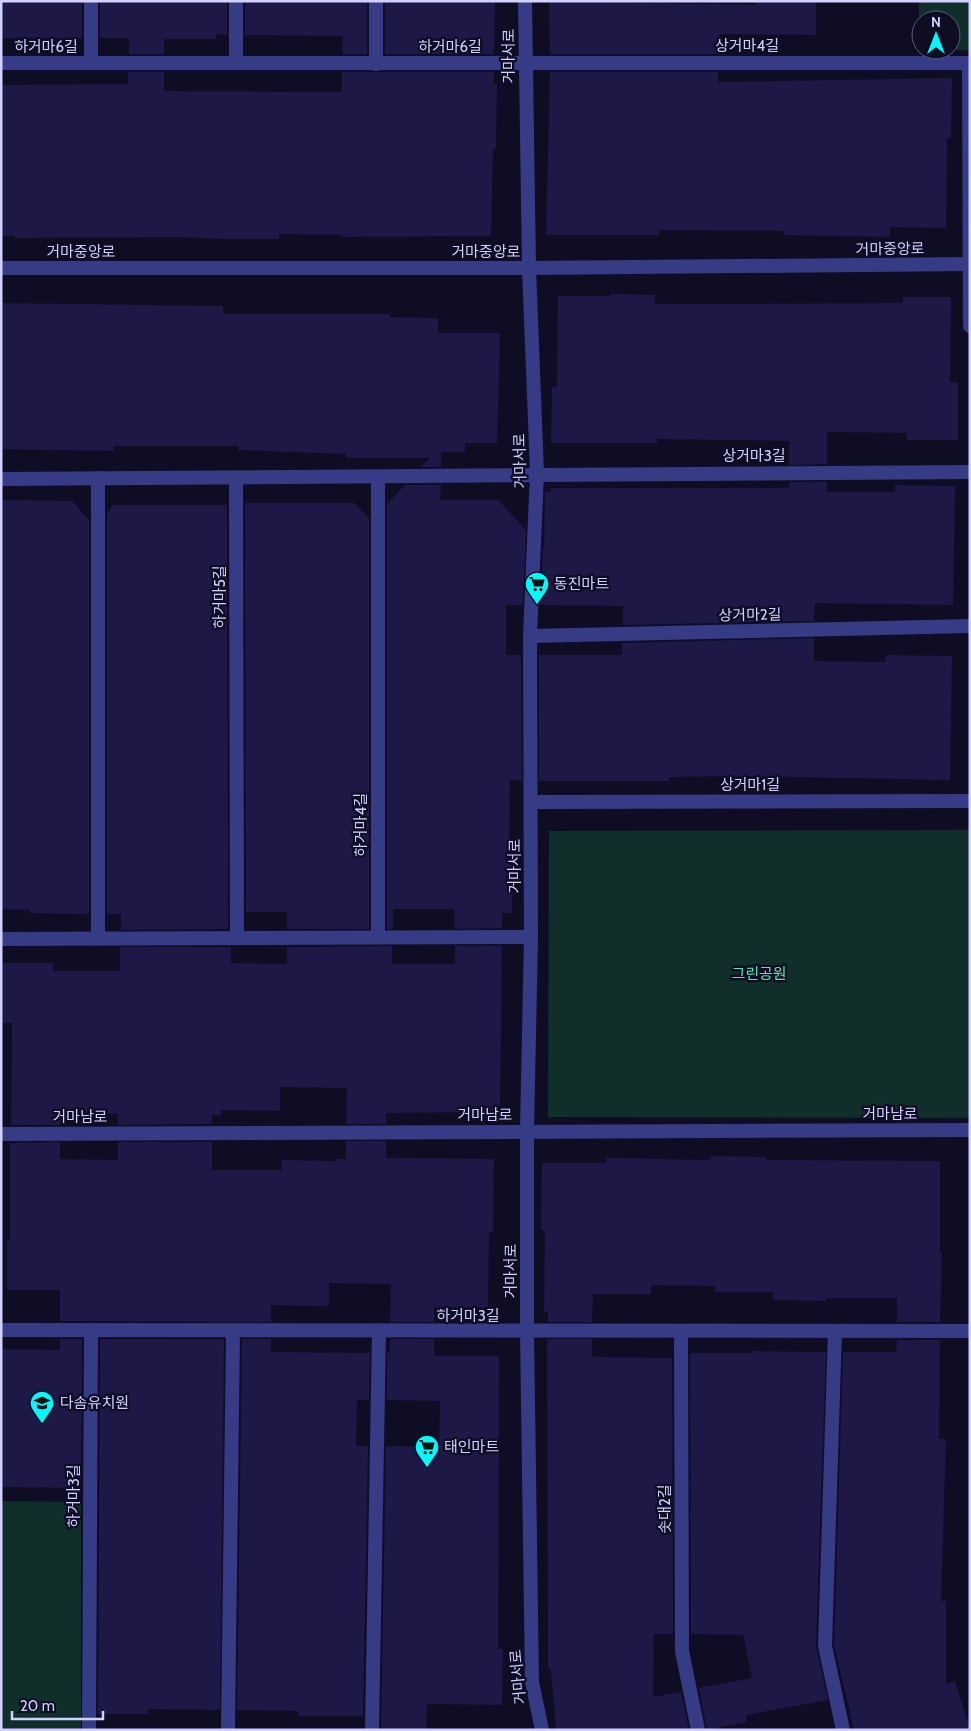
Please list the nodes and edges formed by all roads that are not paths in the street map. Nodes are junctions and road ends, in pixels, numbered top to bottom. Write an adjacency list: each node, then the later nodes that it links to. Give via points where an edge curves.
1 (90, 1): 7 (street, 하거마6길)
2 (236, 1): 8 (street)
3 (376, 1): 10 (street)
4 (525, 1): 5 (street, 거마서로)
5 (524, 62): 9 (street, 상거마4길); 10 (street, 하거마6길); 13 (street, 거마서로)
6 (1, 63): 7 (street, 하거마6길)
7 (91, 63): 8 (street, 하거마6길)
8 (236, 63): 10 (street, 하거마6길)
9 (969, 63): 11 (street)
10 (376, 64)
11 (970, 264): 13 (street, 거마중앙로); 14 (street)
12 (1, 268): 13 (street, 거마중앙로)
13 (529, 268): 16 (street, 거마서로)
14 (970, 326)
15 (970, 472): 16 (street, 상거마3길)
16 (538, 473): 19 (street); 22 (street, 거마서로)
17 (98, 478): 18 (street); 20 (street); 27 (street)
18 (236, 478): 19 (street); 28 (street, 하거마5길)
19 (378, 478): 25 (street, 하거마4길)
20 (1, 479)
21 (970, 626): 22 (street, 상거마2길)
22 (530, 636): 24 (street, 거마서로)
23 (970, 801): 24 (street, 상거마1길)
24 (531, 802): 26 (street, 거마서로)
25 (378, 937): 26 (street); 28 (street)
26 (531, 937): 31 (street, 거마서로)
27 (98, 938): 28 (street); 29 (street)
28 (236, 938)
29 (1, 939)
30 (970, 1130): 31 (street, 거마남로)
31 (527, 1131): 32 (street, 거마남로); 39 (street, 거마서로)
32 (1, 1134)
33 (1, 1330): 34 (street, 하거마3길)
34 (91, 1330): 37 (street, 하거마3길); 41 (street, 하거마3길)
35 (835, 1331): 36 (street); 40 (street); 46 (street, via 825,1646)
36 (970, 1331)
37 (233, 1332): 38 (street, 하거마3길); 42 (street)
38 (379, 1332): 39 (street, 하거마3길); 43 (street)
39 (527, 1332): 40 (street); 44 (street, 거마서로, via 532,1682)
40 (681, 1332): 45 (street, 솟대2길, via 682,1651)
41 (89, 1730)
42 (228, 1730)
43 (372, 1730)
44 (542, 1730)
45 (698, 1730)
46 (843, 1730)

